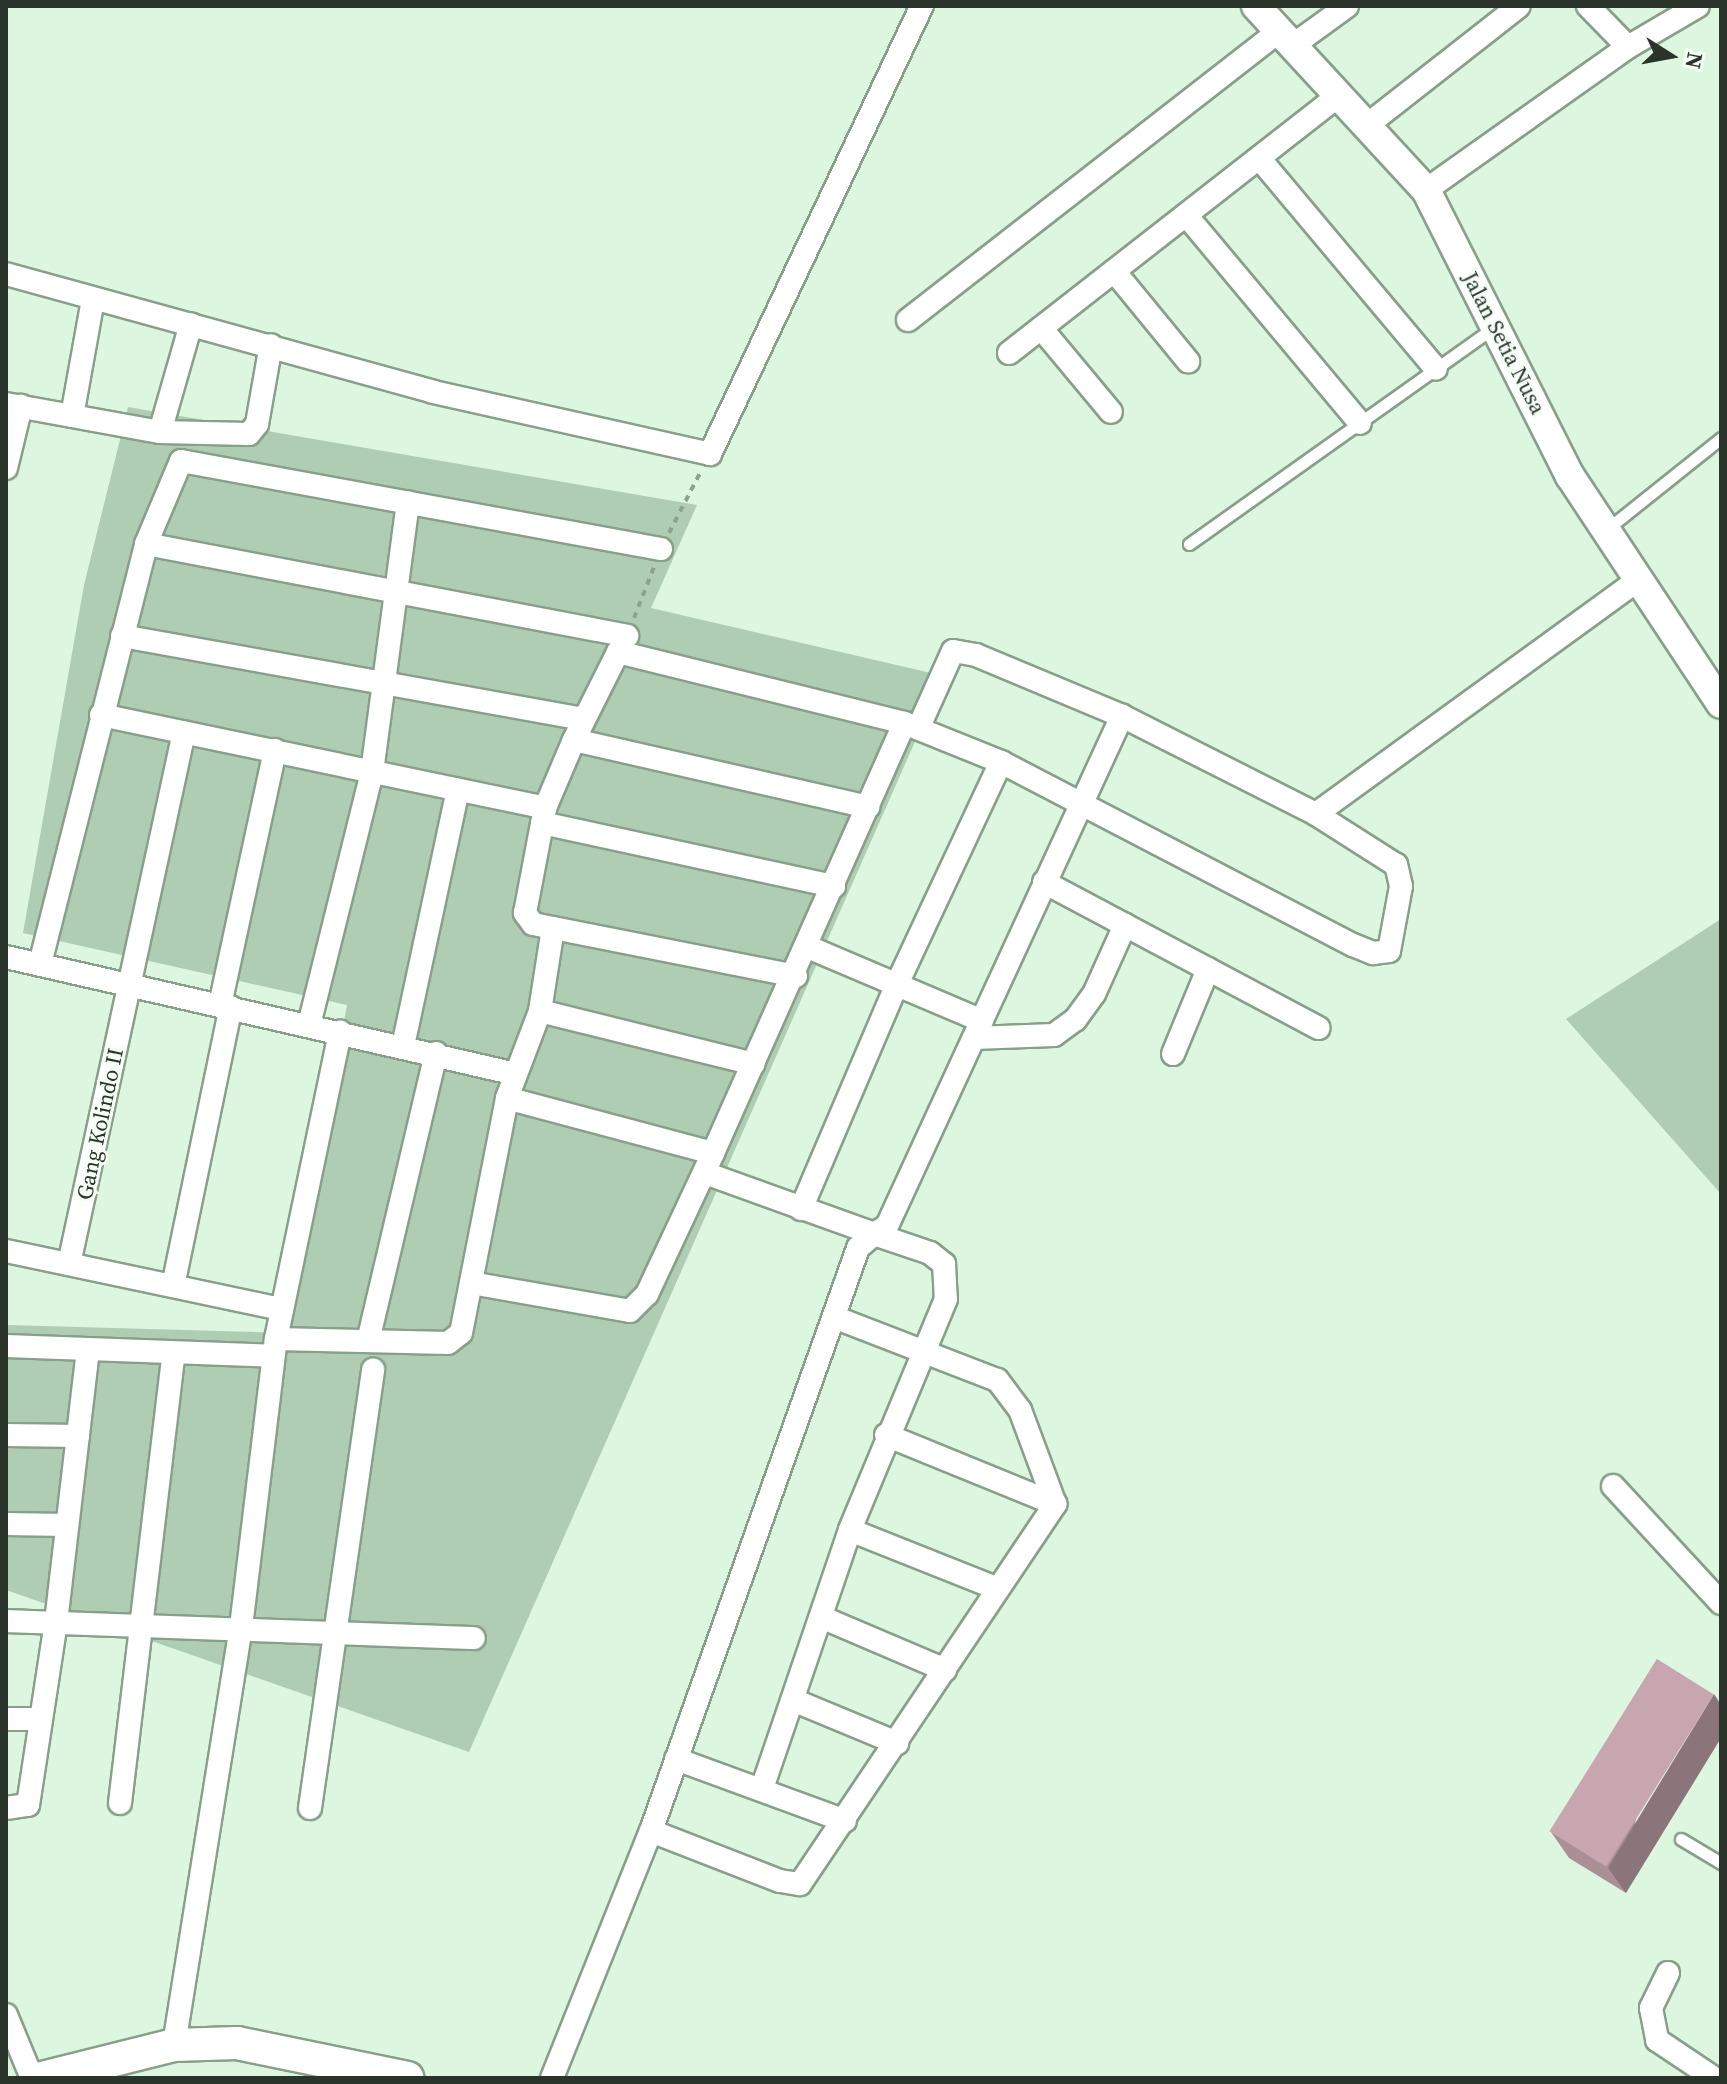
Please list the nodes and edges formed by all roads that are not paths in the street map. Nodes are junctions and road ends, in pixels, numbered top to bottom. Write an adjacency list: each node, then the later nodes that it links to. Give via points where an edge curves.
1 (922, 6): 21 (street, via 710,454 433,392)
2 (1256, 6): 7 (street, Jalan Setia Nusa)
3 (1347, 6): 7 (street)
4 (1519, 6): 10 (street)
5 (1588, 6): 8 (street)
6 (1698, 6): 8 (street)
7 (1286, 39): 9 (street, Jalan Setia Nusa); 17 (street)
8 (1628, 47): 12 (street)
9 (1338, 96): 10 (street, Jalan Setia Nusa); 11 (street)
10 (1366, 126): 12 (street, Jalan Setia Nusa)
11 (1259, 158): 13 (street); 24 (street)
12 (1426, 190): 19 (street, Jalan Setia Nusa)
13 (1186, 215): 14 (street); 28 (street)
14 (1114, 271): 20 (street); 23 (street)
15 (7, 279): 16 (street)
16 (93, 299): 18 (street); 27 (street)
17 (908, 320)
18 (191, 324): 21 (street); 29 (street)
19 (1497, 325): 24 (lane); 33 (street, Jalan Setia Nusa, via 1570,476)
20 (1041, 328): 22 (street); 26 (street)
21 (271, 345): 29 (street, via 257,424 249,434)
22 (1009, 353)
23 (1188, 361)
24 (1436, 369): 28 (lane)
25 (14, 405): 27 (street); 31 (street)
26 (1111, 412)
27 (72, 416): 29 (street)
28 (1360, 423): 35 (lane)
29 (160, 432)
30 (1721, 438): 33 (lane)
31 (6, 468)
32 (408, 502): 34 (street, via 187,460 174,470); 36 (street); 38 (street)
33 (1607, 530): 37 (street, Jalan Setia Nusa)
34 (146, 544): 38 (street); 39 (street)
35 (1189, 544)
36 (661, 549)
37 (1640, 579): 42 (street, Jalan Setia Nusa); 54 (street)
38 (397, 592): 40 (street); 41 (street)
39 (122, 636): 41 (street); 43 (street)
40 (627, 636)
41 (384, 683): 46 (street); 50 (street)
42 (1721, 704)
43 (101, 715): 47 (street); 62 (street)
44 (1122, 716): 45 (street, via 976,655 953,651); 52 (street); 54 (street)
45 (911, 726): 46 (street, via 618,652); 49 (street); 53 (street)
46 (578, 730): 53 (street); 55 (street)
47 (184, 732): 48 (street); 66 (street, Gang Kolindo II)
48 (275, 750): 50 (street); 67 (street)
49 (1001, 762): 52 (street); 65 (street)
50 (372, 772): 51 (street); 69 (street)
51 (458, 790): 55 (street); 73 (street)
52 (1083, 803): 54 (street, via 1353,945 1373,953 1389,951 1401,886 1396,865); 56 (street)
53 (868, 807): 57 (street)
54 (1316, 814)
55 (544, 815): 57 (street); 59 (street, via 525,913 533,924)
56 (1044, 882): 58 (street); 71 (street)
57 (834, 886): 60 (street)
58 (1125, 925): 63 (street); 71 (street, via 1094,994 1075,1020 1054,1035)
59 (553, 928): 64 (street); 68 (street)
60 (808, 947): 64 (street); 65 (street)
61 (6, 958): 62 (street)
62 (40, 964): 66 (street)
63 (1208, 969): 70 (street); 75 (street)
64 (796, 976): 76 (street)
65 (897, 984): 71 (street); 80 (street)
66 (131, 985): 67 (street); 83 (street, Gang Kolindo II)
67 (226, 1006): 69 (street); 85 (street)
68 (540, 1011): 76 (street); 77 (street)
69 (309, 1025): 72 (street)
70 (1319, 1028)
71 (978, 1030): 81 (street, via 887,1226)
72 (340, 1032): 73 (street); 86 (street)
73 (403, 1046): 74 (street)
74 (436, 1053): 77 (street); 88 (street)
75 (1173, 1054)
76 (754, 1064): 79 (street)
77 (516, 1074): 78 (street)
78 (507, 1098): 79 (street); 84 (street)
79 (709, 1163): 80 (street); 84 (street, via 647,1294 630,1311)
80 (801, 1209): 81 (street)
81 (874, 1234): 87 (street, via 858,1248); 92 (street, via 930,1253 944,1264 946,1299)
82 (6, 1251): 83 (street)
83 (69, 1264): 85 (street)
84 (471, 1283): 88 (street, via 461,1333 448,1343)
85 (173, 1286): 86 (street)
86 (282, 1309): 90 (street)
87 (834, 1317): 92 (street); 117 (street)
88 (368, 1341): 90 (street)
89 (6, 1346): 91 (street)
90 (274, 1347): 93 (street); 109 (street)
91 (88, 1351): 93 (street); 97 (street)
92 (921, 1351): 96 (street); 99 (street, via 997,1380 1020,1410)
93 (174, 1353): 108 (street)
94 (373, 1370): 110 (street)
95 (6, 1435): 97 (street)
96 (886, 1435): 99 (street); 102 (street)
97 (78, 1436): 101 (street)
98 (1613, 1486): 104 (street)
99 (1055, 1504): 103 (street)
100 (6, 1524): 101 (street)
101 (67, 1525): 107 (street)
102 (850, 1530): 103 (street); 105 (street)
103 (996, 1588): 112 (street)
104 (1721, 1603)
105 (821, 1617): 112 (street); 113 (street)
106 (6, 1621): 107 (street)
107 (56, 1622): 108 (street); 115 (street)
108 (145, 1625): 109 (street); 119 (street)
109 (241, 1627): 110 (street); 128 (street)
110 (336, 1632): 111 (street); 121 (street)
111 (474, 1638)
112 (945, 1670): 116 (street)
113 (793, 1700): 116 (street); 118 (street)
114 (6, 1719): 115 (street)
115 (41, 1719): 120 (street, via 28,1805)
116 (897, 1743): 122 (street)
117 (676, 1759): 118 (street); 123 (street)
118 (762, 1789): 122 (street)
119 (120, 1803)
120 (6, 1808)
121 (310, 1808)
122 (845, 1821): 123 (street, via 800,1884)
123 (651, 1831): 134 (street)
124 (1681, 1839): 125 (lane)
125 (1721, 1863)
126 (1668, 1973): 135 (street, via 1655,1993 1651,2026 1657,2040)
127 (6, 2015): 131 (street)
128 (174, 2045): 129 (main road, via 237,2043); 130 (main road)
129 (329, 2069): 133 (main road)
130 (77, 2072): 132 (main road)
131 (32, 2078)
132 (42, 2078)
133 (407, 2078)
134 (552, 2078)
135 (1714, 2078)

